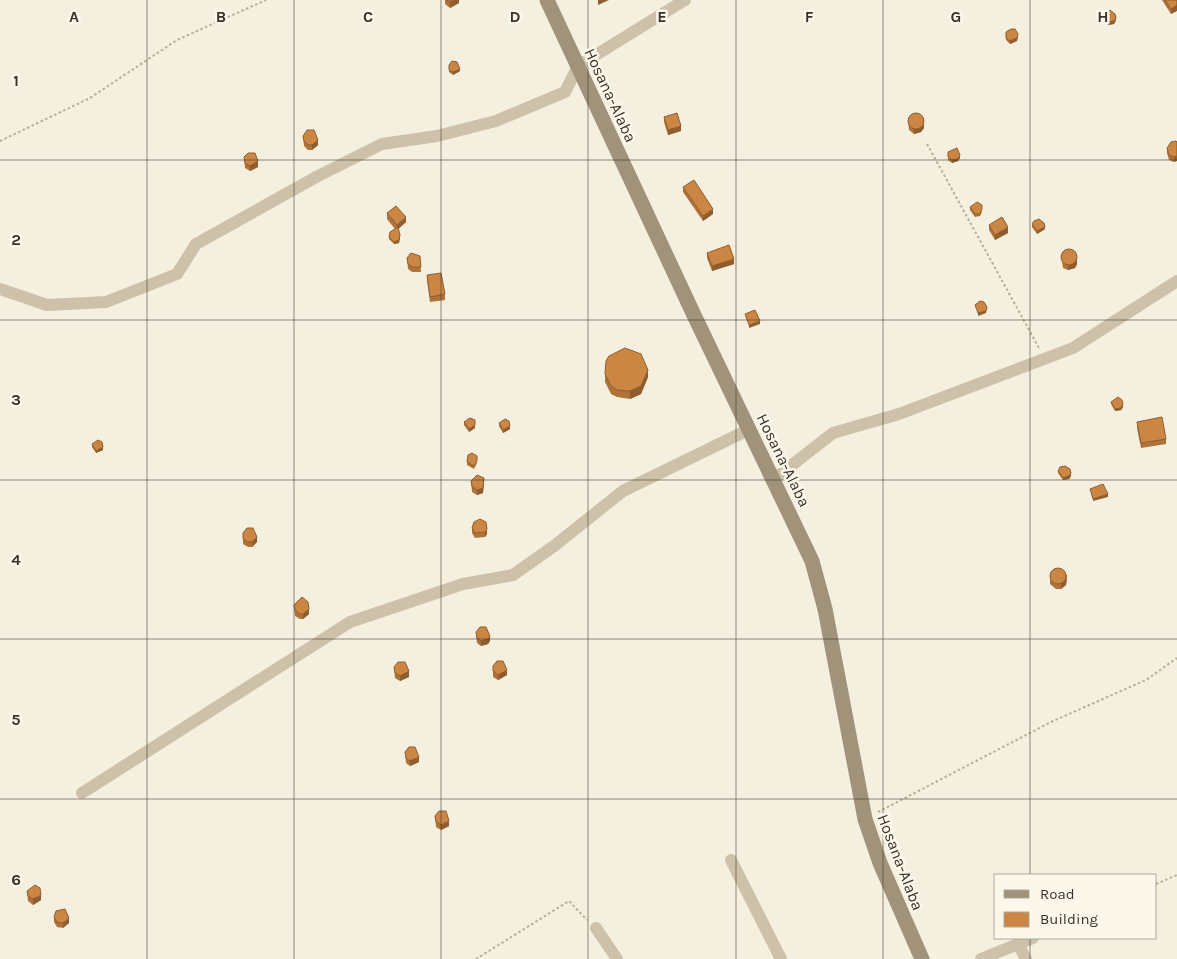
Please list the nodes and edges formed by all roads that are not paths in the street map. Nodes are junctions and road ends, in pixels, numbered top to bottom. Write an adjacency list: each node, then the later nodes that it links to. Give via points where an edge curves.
1 (548, 0): 3 (main road, Hosana-Alaba)
2 (684, 0): 3 (street)
3 (578, 66): 5 (street, via 565,92 496,121 437,136 382,144 196,244 177,274 106,302 47,305); 6 (main road, Hosana-Alaba)
4 (1177, 282): 7 (street, via 1073,348 899,414 833,433)
5 (0, 289)
6 (750, 429): 7 (main road, Hosana-Alaba); 8 (street, via 623,491 513,575 462,584 350,622)
7 (774, 479): 15 (main road, Hosana-Alaba, via 812,561 825,609 865,819 880,863)
8 (82, 793)
9 (731, 860): 14 (street)
10 (596, 928): 13 (street)
11 (1031, 939): 12 (street)
12 (1018, 944): 16 (street); 17 (street)
13 (617, 959)
14 (781, 959)
15 (922, 959)
16 (981, 959)
17 (1026, 959)

